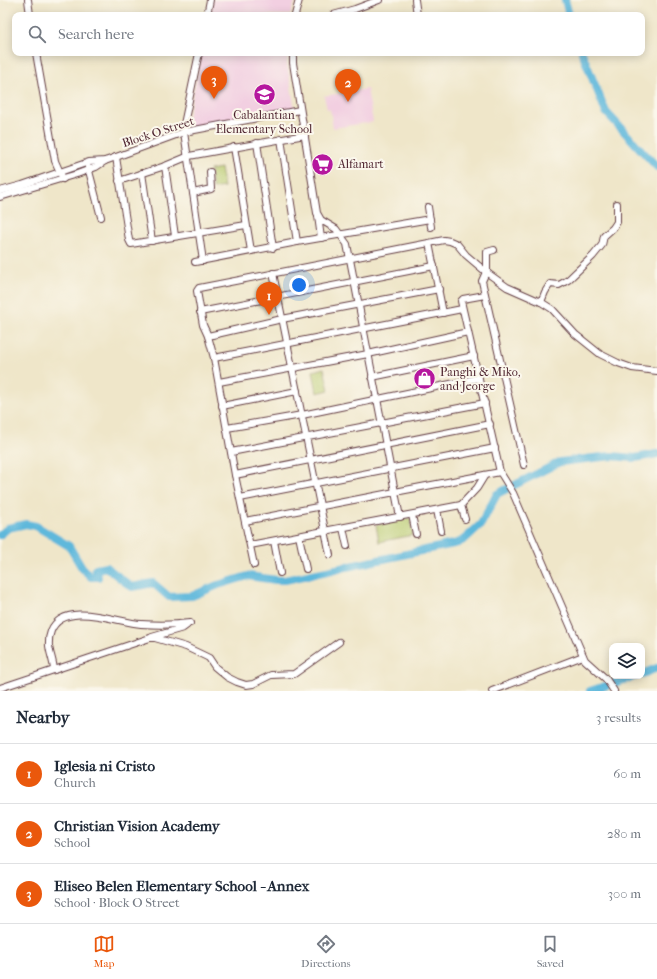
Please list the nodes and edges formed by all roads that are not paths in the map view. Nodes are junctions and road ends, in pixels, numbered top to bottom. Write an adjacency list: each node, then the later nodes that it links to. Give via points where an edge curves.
1 (28, 0): 6 (street)
2 (210, 0): 7 (street)
3 (300, 0): 8 (street)
4 (379, 0): 9 (street)
5 (415, 0): 10 (street)
6 (30, 12)
7 (208, 12)
8 (296, 12)
9 (344, 12)
10 (417, 12)
11 (37, 56): 28 (street, via 55,162)
12 (198, 56): 15 (street)
13 (293, 56): 14 (street)
14 (300, 110): 15 (street, Block O Street); 16 (street)
15 (184, 132): 20 (street); 21 (street, Block O Street)
16 (305, 135): 17 (street); 34 (street)
17 (281, 139): 18 (street); 44 (street)
18 (257, 143): 19 (street); 46 (street)
19 (234, 147): 20 (street); 37 (street)
20 (188, 156): 24 (street); 31 (street)
21 (116, 157): 22 (street, Block O Street); 29 (street)
22 (105, 161): 23 (street); 25 (street)
23 (86, 163): 25 (street); 28 (street)
24 (165, 166): 27 (street); 41 (street)
25 (89, 170): 28 (street); 35 (street)
26 (210, 172): 31 (street, via 211,189)
27 (142, 173): 29 (street); 43 (street)
28 (61, 176): 30 (street)
29 (119, 181): 43 (street, via 129,242 132,244)
30 (3, 193)
31 (193, 193): 39 (street)
32 (617, 204): 59 (street, via 617,222 604,236 599,249 568,280 559,285 550,284)
33 (428, 207): 36 (street)
34 (317, 213): 40 (street, via 321,220); 42 (street)
35 (101, 217)
36 (430, 219): 38 (street); 40 (street)
37 (246, 225): 39 (street); 48 (street)
38 (431, 227)
39 (199, 233): 41 (street); 50 (street)
40 (340, 234): 42 (street); 49 (street, via 347,244)
41 (175, 236): 43 (street)
42 (321, 238): 44 (street)
43 (152, 240)
44 (297, 242): 46 (street)
45 (429, 243): 49 (street); 52 (street); 53 (street, via 444,240 457,244)
46 (273, 248): 48 (street)
47 (494, 250): 53 (street, via 487,252)
48 (251, 251): 50 (street)
49 (349, 258): 54 (street); 55 (street)
50 (203, 261): 51 (street)
51 (195, 262)
52 (434, 266): 55 (street); 56 (street)
53 (486, 272): 57 (street, via 482,281); 59 (street, via 507,287)
54 (273, 273): 58 (street); 62 (street, via 199,288 197,291)
55 (354, 282): 58 (street); 60 (street)
56 (438, 289): 60 (street); 63 (street)
57 (485, 295): 61 (street, via 463,299 460,301); 90 (street)
58 (278, 296): 62 (street); 64 (street)
59 (541, 302): 73 (street, via 600,354 632,368)
60 (358, 305): 64 (street); 65 (street)
61 (462, 309): 63 (street); 66 (street)
62 (200, 312): 67 (street)
63 (443, 313): 65 (street)
64 (282, 319): 67 (street); 68 (street)
65 (363, 329): 68 (street); 69 (street)
66 (468, 332): 69 (street); 70 (street)
67 (208, 336): 71 (street)
68 (288, 344): 71 (street); 72 (street)
69 (368, 354): 72 (street); 74 (street)
70 (474, 356): 74 (street); 75 (street)
71 (214, 358): 76 (street)
72 (293, 368): 76 (street); 77 (street)
73 (657, 371)
74 (372, 377): 78 (street)
75 (479, 378): 78 (street); 79 (street)
76 (218, 382): 80 (street)
77 (297, 391): 80 (street); 81 (street)
78 (377, 399): 81 (street); 82 (street)
79 (485, 403): 82 (street); 83 (street)
80 (222, 406): 84 (street)
81 (302, 415): 84 (street); 85 (street)
82 (381, 423): 85 (street); 86 (street)
83 (490, 424): 86 (street); 87 (street)
84 (227, 428): 88 (street)
85 (306, 437): 88 (street); 89 (street)
86 (386, 445): 89 (street); 91 (street)
87 (495, 448): 91 (street); 92 (street)
88 (231, 452): 93 (street)
89 (310, 461): 93 (street); 95 (street)
90 (524, 465)
91 (390, 469): 95 (street); 96 (street)
92 (500, 472): 94 (street); 119 (street, via 511,489)
93 (235, 475): 97 (street)
94 (485, 475): 96 (street); 98 (street)
95 (315, 483): 97 (street); 99 (street)
96 (395, 492): 99 (street); 102 (street)
97 (240, 498): 104 (street)
98 (462, 505): 100 (street); 103 (street)
99 (320, 507): 104 (street); 107 (street)
100 (437, 510): 101 (street); 106 (street)
101 (412, 515): 102 (street); 108 (street)
102 (400, 517): 105 (street)
103 (465, 519)
104 (245, 521): 111 (street)
105 (343, 528): 107 (street); 112 (street)
106 (441, 531)
107 (325, 532): 109 (street); 113 (street)
108 (416, 534)
109 (299, 536): 110 (street); 115 (street)
110 (274, 541): 111 (street); 116 (street)
111 (250, 546): 114 (street)
112 (347, 546)
113 (330, 556)
114 (254, 565)
115 (306, 569)
116 (280, 573)
117 (150, 638): 118 (street, via 186,647 205,656 227,677 246,685 271,675 294,674); 120 (street); 120 (street, via 183,628 190,623 140,624 88,615 63,617 55,624 48,647)
118 (339, 642)
119 (584, 656): 122 (street); 123 (street)
120 (54, 670): 121 (street)
121 (0, 688)
122 (614, 690)
123 (492, 691)

